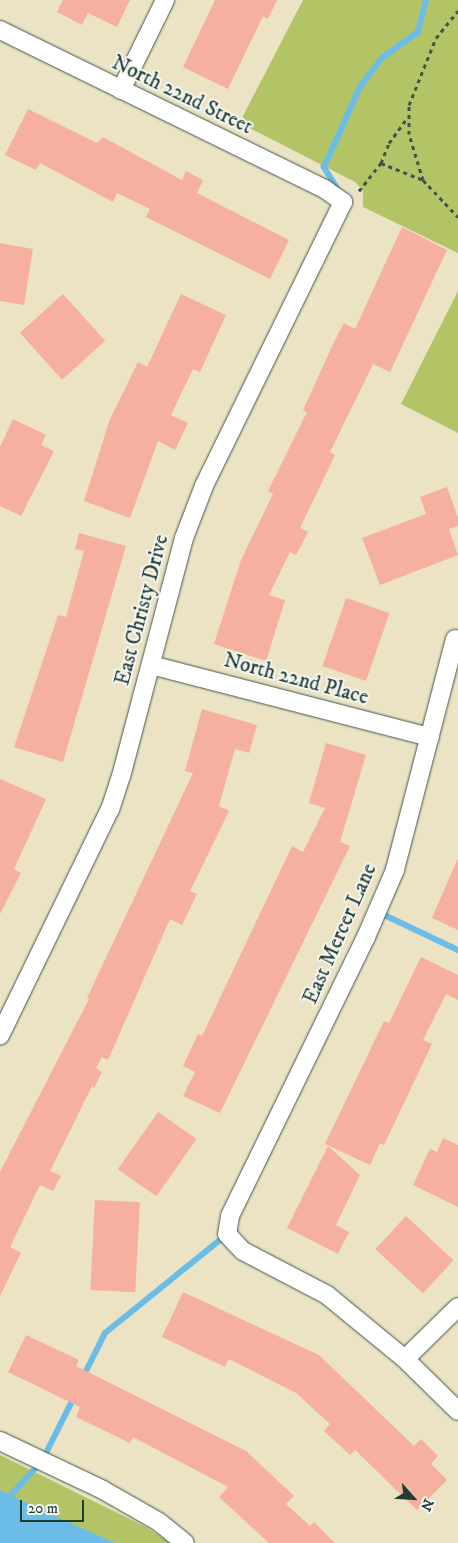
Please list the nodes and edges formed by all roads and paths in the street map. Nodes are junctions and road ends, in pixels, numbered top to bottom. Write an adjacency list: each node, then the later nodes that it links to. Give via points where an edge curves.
1 (165, 0): 4 (street)
2 (458, 11): 5 (path, via 436,38)
3 (0, 30): 4 (street, North 22nd Street)
4 (121, 90): 8 (street, North 22nd Street, via 326,190)
5 (406, 120): 6 (path, via 389,143); 7 (path)
6 (381, 163): 7 (path); 8 (path, via 358,192)
7 (422, 180): 9 (path)
8 (343, 202): 11 (street, East Christy Drive, via 204,486 184,538)
9 (458, 216)
10 (455, 639): 12 (street, East Mercer Lane)
11 (151, 664): 12 (street, North 22nd Place); 13 (street, East Christy Drive, via 122,776 101,831)
12 (430, 737): 15 (street, East Mercer Lane, via 394,870 378,912 230,1216 227,1234 244,1250 327,1295)
13 (0, 1036)
14 (458, 1306): 15 (street)
15 (405, 1359): 16 (street)
16 (458, 1411)
17 (0, 1440): 18 (street, via 103,1490 159,1522)
18 (185, 1543)

